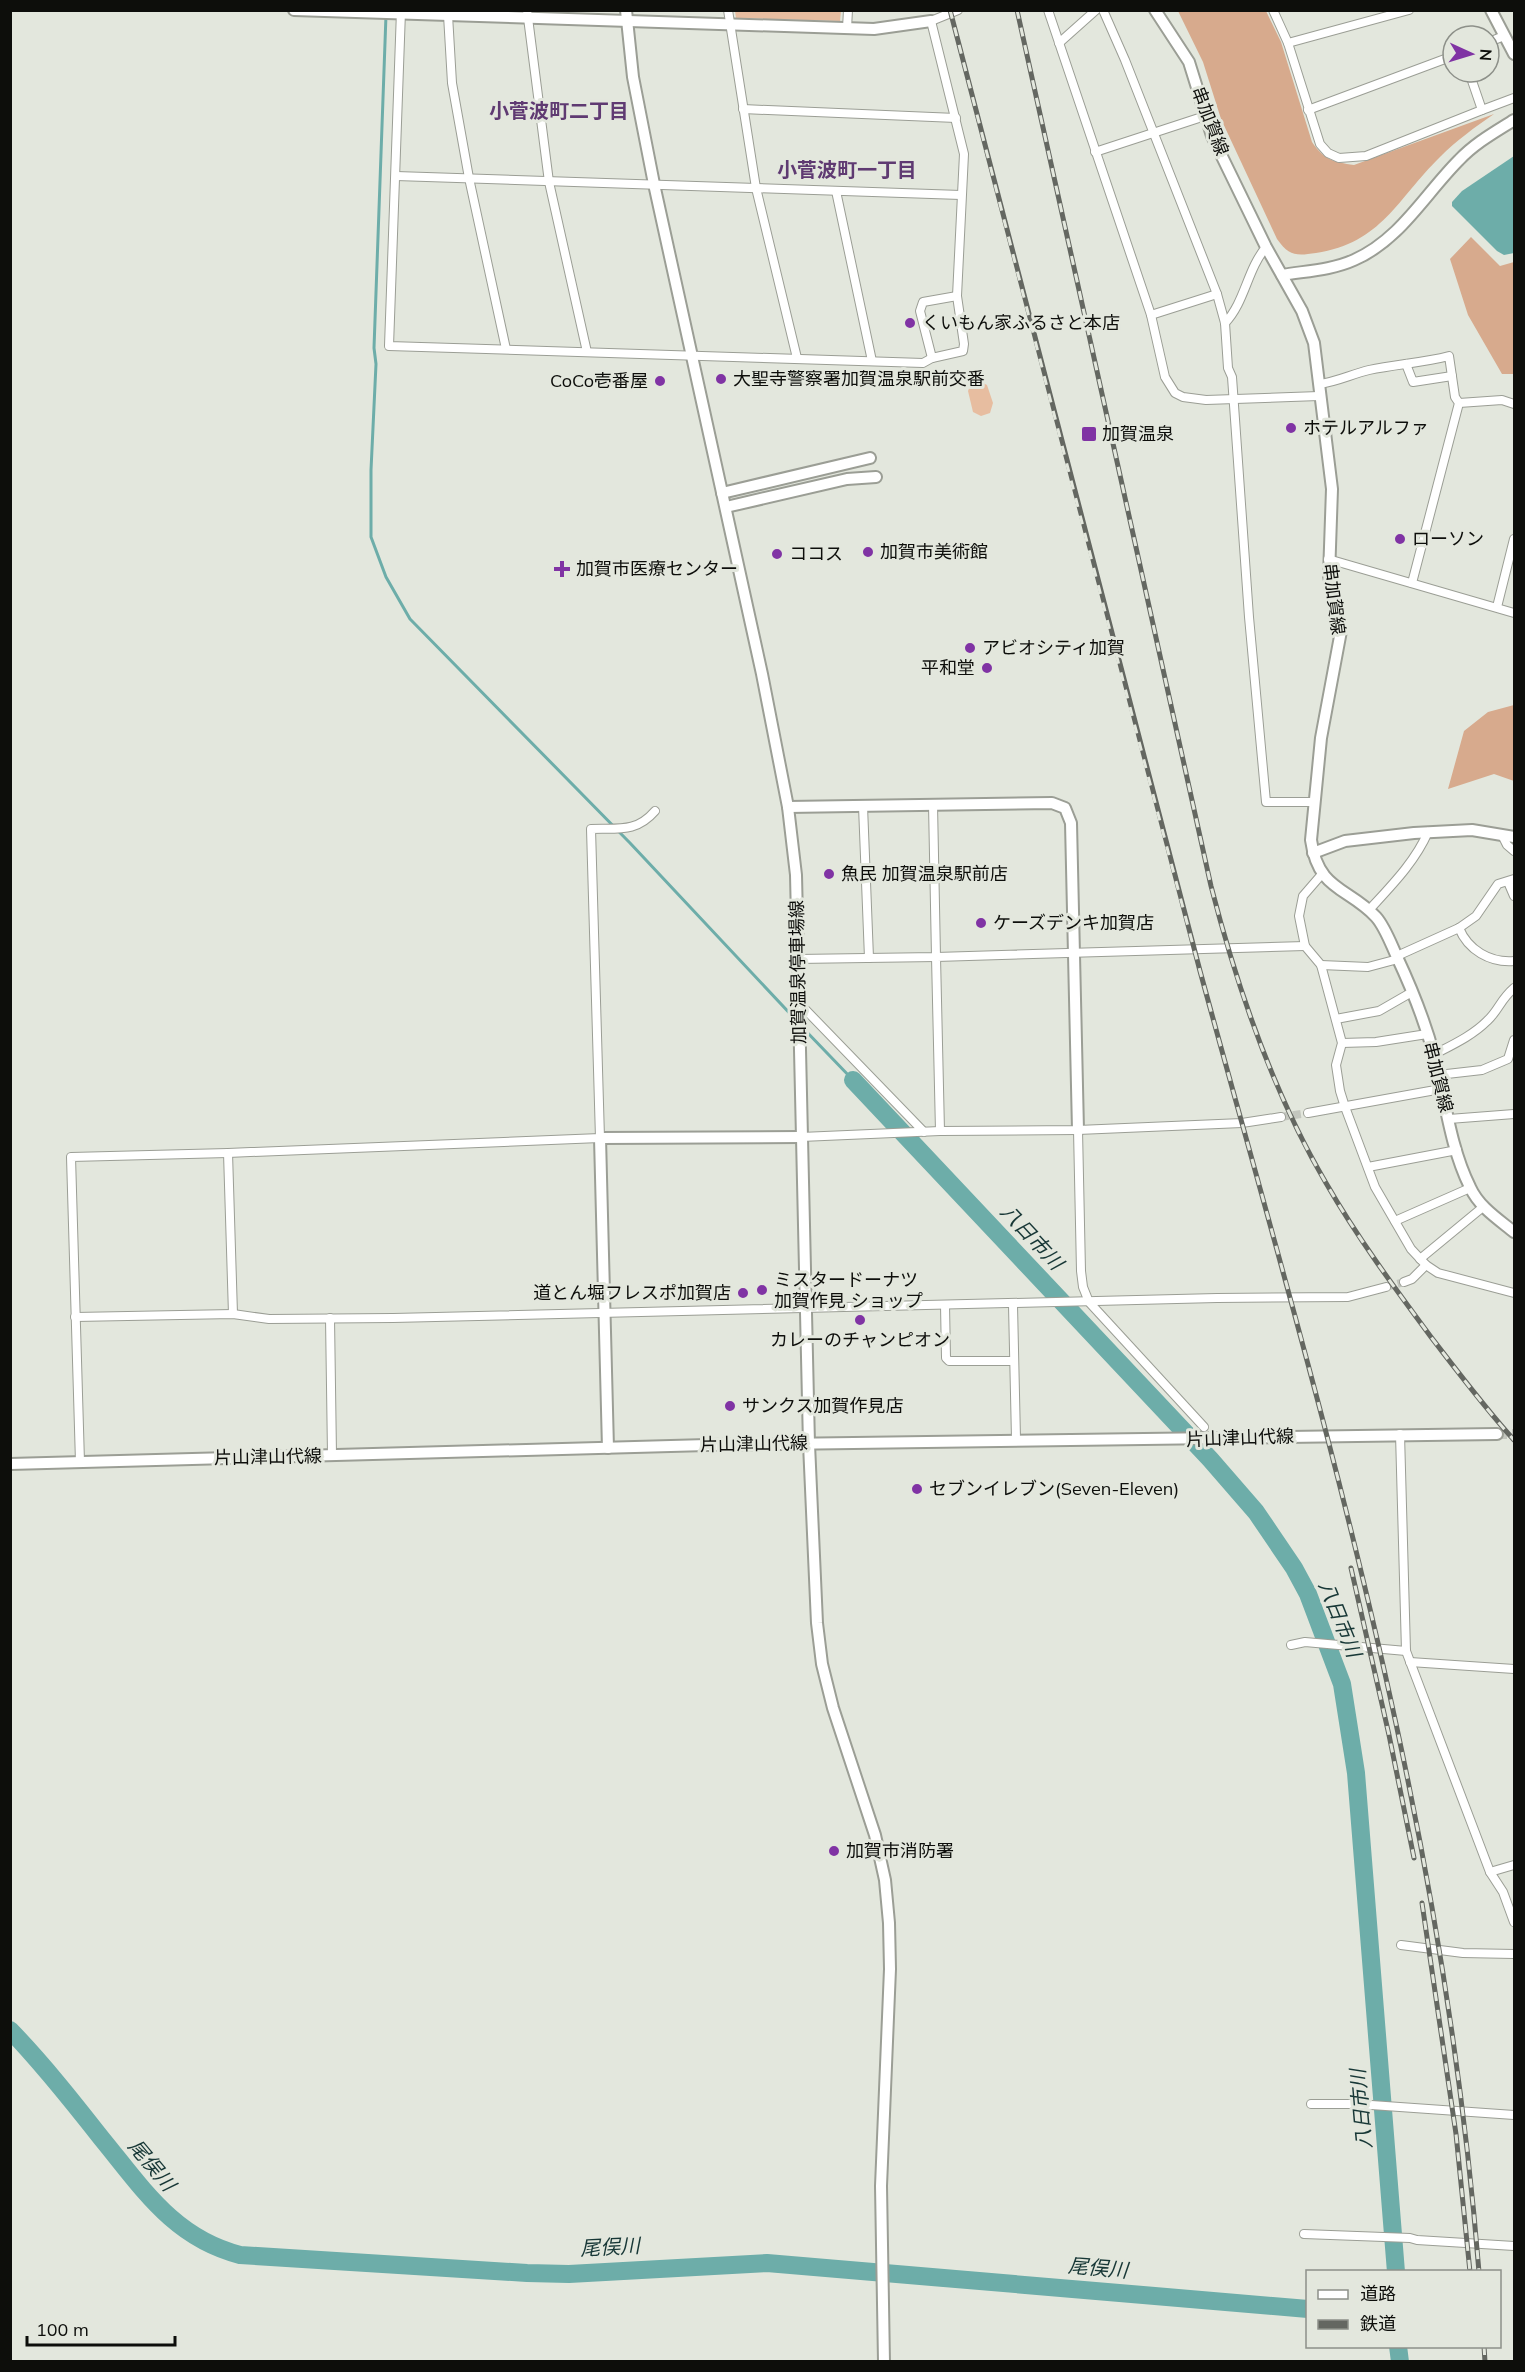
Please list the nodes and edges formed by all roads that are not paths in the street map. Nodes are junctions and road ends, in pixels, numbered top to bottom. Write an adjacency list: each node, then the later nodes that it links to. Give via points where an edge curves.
1 (294, 10): 12 (main road)
2 (728, 10): 17 (street)
3 (848, 10): 18 (street)
4 (958, 10): 16 (street)
5 (1048, 10): 21 (street)
6 (1096, 10): 21 (street)
7 (1103, 10): 33 (street)
8 (1155, 10): 30 (main road, 串加賀線, via 1189,62)
9 (1274, 10): 22 (street)
10 (1409, 10): 22 (street)
11 (1491, 10): 19 (main road)
12 (401, 12): 14 (main road); 35 (street)
13 (527, 14): 14 (main road); 15 (main road); 37 (street)
14 (448, 15): 36 (street, via 452,83)
15 (626, 16): 17 (main road); 38 (main road, 加賀温泉停車場線, via 633,77)
16 (931, 21): 18 (main road); 31 (street)
17 (729, 25): 18 (main road); 27 (street)
18 (846, 28)
19 (1504, 36): 20 (street); 23 (main road)
20 (1501, 37)
21 (1059, 43): 34 (street)
22 (1288, 43): 28 (street)
23 (1515, 54)
24 (1441, 60): 28 (street)
25 (1472, 84): 29 (street)
26 (1515, 98): 29 (street)
27 (743, 109): 31 (street); 39 (street)
28 (1308, 110): 29 (street, via 1320,144 1328,153 1353,158)
29 (1482, 110)
30 (1205, 116): 33 (street); 42 (main road, 串加賀線)
31 (956, 118): 41 (street, via 963,154)
32 (1515, 120): 43 (main road, via 1460,158 1377,248 1341,265)
33 (1153, 134): 34 (street); 44 (street)
34 (1095, 152): 46 (street)
35 (396, 176): 36 (street); 48 (street, via 389,346)
36 (469, 178): 37 (street); 48 (street)
37 (549, 182): 38 (street); 49 (street)
38 (654, 184): 39 (street); 50 (main road, 加賀温泉停車場線)
39 (756, 188): 40 (street); 51 (street)
40 (836, 190): 41 (street); 53 (street)
41 (961, 195): 45 (street)
42 (1266, 247): 43 (main road, 串加賀線); 47 (street, via 1258,256 1233,315)
43 (1282, 275): 56 (main road, 串加賀線, via 1309,326)
44 (1217, 294): 46 (street); 47 (street)
45 (957, 296): 52 (street, via 963,351); 52 (street, via 923,302 920,311)
46 (1151, 315): 58 (street, via 1166,377 1175,393 1206,400)
47 (1225, 323): 58 (street)
48 (506, 349): 49 (street)
49 (586, 352): 50 (street)
50 (692, 356): 51 (street); 63 (main road, 加賀温泉停車場線)
51 (797, 358): 53 (street)
52 (932, 358): 53 (street, via 923,363)
53 (872, 361)
54 (1406, 364): 55 (street, via 1413,382); 55 (street, via 1449,356); 56 (street)
55 (1452, 376): 59 (street)
56 (1319, 384): 57 (main road, 串加賀線)
57 (1319, 396): 58 (street); 66 (main road, 串加賀線, via 1332,489)
58 (1233, 398): 70 (street, via 1266,802)
59 (1459, 403): 60 (street, via 1502,400); 67 (street)
60 (1515, 404)
61 (870, 458): 63 (main road)
62 (876, 477): 64 (main road, via 847,479)
63 (722, 493): 64 (main road, 加賀温泉停車場線)
64 (726, 507): 73 (main road, 加賀温泉停車場線)
65 (1515, 539): 68 (street)
66 (1328, 559): 67 (street); 70 (main road, 串加賀線, via 1341,630 1324,718)
67 (1412, 583): 68 (street)
68 (1497, 607): 69 (street)
69 (1515, 613)
70 (1314, 802): 79 (main road, 串加賀線)
71 (933, 804): 72 (main road); 86 (main road, via 1052,803 1065,808 1071,823); 87 (street)
72 (863, 806): 73 (main road); 89 (street)
73 (788, 807): 90 (main road, 加賀温泉停車場線, via 796,875)
74 (655, 811): 113 (street, via 642,824 628,828 591,829)
75 (1428, 832): 76 (main road, via 1472,830); 79 (main road, via 1344,841); 83 (street, via 1404,871)
76 (1502, 835): 77 (main road); 78 (street)
77 (1515, 837)
78 (1515, 851)
79 (1313, 853): 80 (main road, 串加賀線)
80 (1322, 874): 83 (main road, 串加賀線, via 1336,889); 85 (street, via 1303,896 1299,916)
81 (1511, 881): 82 (street); 84 (street, via 1498,884 1476,916)
82 (1515, 896)
83 (1369, 910): 88 (main road, 串加賀線)
84 (1459, 927): 88 (street); 91 (street, via 1482,955)
85 (1305, 946): 86 (street); 92 (street)
86 (1075, 952): 87 (street); 109 (main road)
87 (936, 957): 89 (street); 110 (street)
88 (1397, 957): 92 (street, via 1368,967); 94 (main road, 串加賀線)
89 (868, 958): 90 (street)
90 (797, 959): 95 (main road, 加賀温泉停車場線)
91 (1515, 961)
92 (1321, 965): 96 (street)
93 (1515, 988): 100 (street, via 1503,997 1482,1026)
94 (1412, 992): 96 (street, via 1379,1011); 97 (main road, 串加賀線)
95 (798, 1005): 111 (street); 112 (main road, 加賀温泉停車場線)
96 (1336, 1019): 99 (street)
97 (1427, 1034): 99 (street); 100 (main road, 串加賀線)
98 (1514, 1040): 101 (street)
99 (1342, 1043): 104 (street, via 1336,1065)
100 (1433, 1055): 102 (main road, 串加賀線)
101 (1513, 1058): 102 (street, via 1482,1070)
102 (1438, 1075): 103 (main road, 串加賀線)
103 (1441, 1089): 104 (street); 108 (main road, 串加賀線)
104 (1345, 1107): 105 (street); 116 (street)
105 (1308, 1113)
106 (1515, 1114): 108 (street)
107 (1281, 1117): 109 (street, via 1242,1123)
108 (1449, 1119): 114 (main road, 串加賀線)
109 (1078, 1130): 110 (street); 125 (street, via 1081,1271)
110 (940, 1131): 111 (street)
111 (921, 1132): 112 (street)
112 (801, 1137): 113 (main road); 128 (main road, 加賀温泉停車場線)
113 (600, 1138): 115 (street); 129 (main road)
114 (1457, 1150): 116 (street); 117 (main road, 串加賀線)
115 (228, 1154): 130 (street); 131 (street, via 71,1157)
116 (1368, 1167): 119 (street)
117 (1470, 1188): 118 (main road, 串加賀線); 119 (street)
118 (1483, 1207): 120 (main road, 串加賀線); 121 (street)
119 (1395, 1221): 121 (street)
120 (1515, 1232)
121 (1423, 1262): 122 (street, via 1412,1279); 124 (street, via 1438,1273)
122 (1404, 1282)
123 (1386, 1287): 125 (street, via 1348,1297)
124 (1515, 1293)
125 (1086, 1302): 127 (street); 134 (street)
126 (945, 1305): 127 (street); 128 (street); 133 (street, via 948,1361)
127 (1013, 1305): 133 (street)
128 (806, 1309): 129 (street); 138 (main road, 加賀温泉停車場線)
129 (604, 1312): 132 (street); 139 (main road)
130 (233, 1314): 131 (street); 132 (street, via 269,1319)
131 (75, 1317): 141 (street)
132 (330, 1318): 140 (street)
133 (1014, 1362): 137 (street)
134 (1204, 1427)
135 (1400, 1434): 136 (main road, 片山津山代線); 137 (main road, 片山津山代線, via 1172,1440); 144 (street)
136 (1497, 1434)
137 (1016, 1439): 138 (main road, 片山津山代線)
138 (809, 1443): 139 (main road, 片山津山代線); 156 (main road, 加賀温泉停車場線, via 822,1664 875,1835 889,1923 881,2186)
139 (608, 1448): 140 (main road, 片山津山代線)
140 (332, 1455): 141 (main road, 片山津山代線)
141 (80, 1461): 142 (main road, 片山津山代線)
142 (10, 1464)
143 (1291, 1646): 144 (street, via 1305,1642)
144 (1406, 1651): 145 (street)
145 (1410, 1662): 146 (street); 148 (street)
146 (1515, 1669)
147 (1515, 1865): 148 (street)
148 (1490, 1872): 149 (street)
149 (1515, 1922)
150 (1401, 1945): 151 (street, via 1463,1953)
151 (1515, 1954)
152 (1311, 2104): 153 (street, via 1357,2103)
153 (1515, 2115)
154 (1304, 2234): 155 (street)
155 (1515, 2246)
156 (884, 2361)

